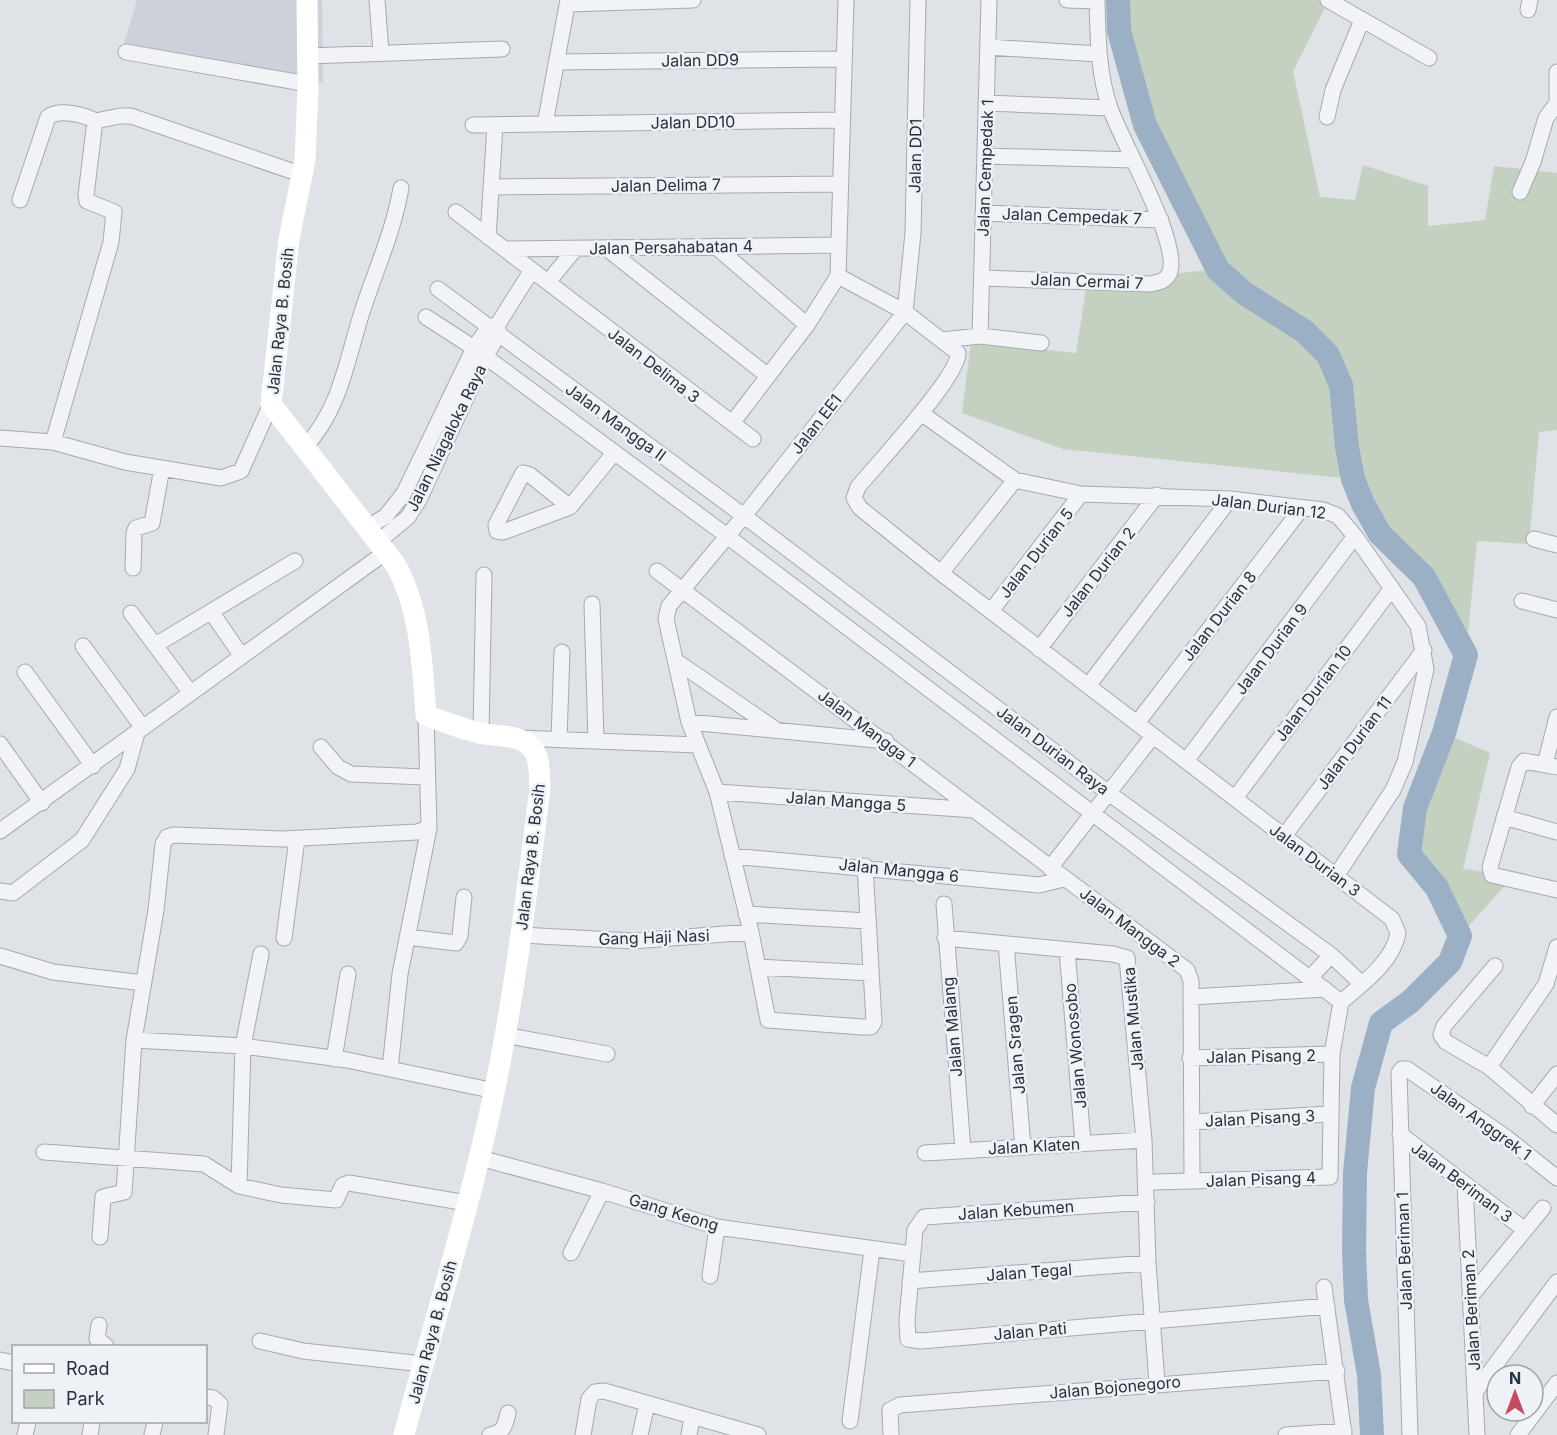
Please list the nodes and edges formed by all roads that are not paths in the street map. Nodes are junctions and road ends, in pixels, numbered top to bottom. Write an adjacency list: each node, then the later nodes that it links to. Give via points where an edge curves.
1 (307, 0): 17 (main road, Jalan Raya B. Bosih)
2 (377, 0): 15 (street)
3 (693, 0): 10 (street)
4 (846, 0): 19 (street)
5 (918, 0): 53 (street, Jalan DD1, via 913,233)
6 (989, 0): 12 (street, Jalan Cempedak 1)
7 (1067, 0): 9 (street)
8 (1328, 0): 11 (street)
9 (1097, 1): 16 (street)
10 (568, 2): 20 (street)
11 (1362, 20): 18 (street); 25 (street, via 1333,90)
12 (988, 47): 16 (street); 23 (street, Jalan Cempedak 1)
13 (502, 49): 15 (street)
14 (126, 52): 22 (street)
15 (381, 52): 17 (street)
16 (1098, 54): 24 (street)
17 (308, 56): 22 (main road, Jalan Raya B. Bosih)
18 (1429, 58)
19 (844, 59): 20 (street, Jalan DD9); 26 (street)
20 (556, 62): 28 (street)
21 (1557, 72): 37 (street, via 1557,103 1546,118)
22 (308, 84): 33 (main road, Jalan Raya B. Bosih)
23 (986, 103): 24 (street); 31 (street, Jalan Cempedak 1)
24 (1109, 108): 32 (street)
25 (1327, 117)
26 (841, 120): 28 (street, Jalan DD10); 34 (street)
27 (95, 121): 33 (street, via 131,116); 38 (street, via 78,115 54,113 48,117); 67 (street, via 87,201 114,212 115,220)
28 (545, 124): 30 (street, Jalan DD10)
29 (473, 125): 30 (street, Jalan DD10)
30 (495, 126): 35 (street)
31 (985, 156): 32 (street); 40 (street, Jalan Cempedak 1)
32 (1133, 160): 41 (street)
33 (303, 175): 62 (main road, Jalan Raya B. Bosih, via 289,239)
34 (838, 184): 35 (street, Jalan Delima 7); 44 (street)
35 (493, 187): 42 (street)
36 (401, 188): 68 (street, via 397,213 363,308 337,400 320,431)
37 (1520, 192)
38 (20, 200)
39 (456, 212): 42 (street, Jalan Delima 3)
40 (983, 213): 41 (street, Jalan Cempedak 7); 50 (street, Jalan Cempedak 1)
41 (1161, 220): 50 (street, Jalan Cermai 7, via 1172,262 1162,282)
42 (488, 237): 47 (street, Jalan Delima 3)
43 (715, 246): 44 (street, Jalan Persahabatan 4); 46 (street, Jalan Persahabatan 4); 55 (street)
44 (838, 246): 49 (street)
45 (576, 248): 46 (street, Jalan Persahabatan 4); 47 (street, Jalan Persahabatan 4); 51 (street)
46 (606, 248): 61 (street)
47 (504, 249): 48 (street, Jalan Delima 3)
48 (532, 270): 51 (street, Jalan Delima 3); 56 (street, Jalan Niagaloka Raya)
49 (838, 276): 53 (street); 55 (street)
50 (982, 278): 57 (street, Jalan Cempedak 1)
51 (548, 282): 64 (street, Jalan Delima 3)
52 (438, 289): 56 (street, Jalan Mangga II)
53 (904, 312): 58 (street); 77 (street, Jalan EE1)
54 (426, 317): 60 (street, Jalan Mangga II)
55 (807, 325): 61 (street)
56 (495, 329): 60 (street, Jalan Niagaloka Raya); 77 (street, Jalan Mangga II)
57 (980, 336): 58 (street); 59 (street)
58 (942, 340): 63 (street, via 958,353 957,363)
59 (1041, 343)
60 (480, 353): 69 (street, Jalan Mangga II); 81 (street, Jalan Niagaloka Raya, via 418,500 408,517)
61 (768, 376): 64 (street, via 736,418)
62 (271, 404): 68 (main road, Jalan Raya B. Bosih); 70 (street, via 241,471 222,478)
63 (921, 412): 71 (street, Jalan Durian 12); 86 (street, Jalan Durian 3, via 858,487 854,498 860,508)
64 (729, 420): 66 (street, Jalan Delima 3)
65 (0, 438): 67 (street)
66 (753, 439)
67 (53, 442): 70 (street)
68 (304, 448): 81 (main road, Jalan Raya B. Bosih)
69 (614, 453): 75 (street); 78 (street, Jalan Mangga II)
70 (162, 468): 84 (street, via 152,523 136,528 134,533)
71 (1015, 480): 72 (street, Jalan Durian 12); 86 (street)
72 (1081, 494): 73 (street, Jalan Durian 12); 93 (street, Jalan Durian 5)
73 (1157, 495): 74 (street, Jalan Durian 12); 98 (street, Jalan Durian 2)
74 (1230, 500): 76 (street, Jalan Durian 12); 104 (street)
75 (570, 507): 75 (street, via 503,532 497,531 496,525 523,473)
76 (1302, 508): 79 (street, Jalan Durian 12, via 1338,516); 109 (street, Jalan Durian 8)
77 (744, 516): 78 (street, Jalan EE1); 126 (street, Jalan Durian Raya)
78 (727, 536): 89 (street, Jalan EE1); 130 (street, Jalan Durian Raya)
79 (1355, 536): 88 (street, Jalan Durian 12); 121 (street, Jalan Durian 9)
80 (1534, 539): 82 (street)
81 (377, 541): 101 (street, Jalan Niagaloka Raya); 106 (main road, Jalan Raya B. Bosih, via 403,579 411,602)
82 (1557, 545)
83 (295, 561): 95 (street)
84 (133, 568)
85 (657, 571): 89 (street, Jalan Mangga 1)
86 (941, 573): 93 (street, Jalan Durian 3)
87 (484, 575): 112 (street)
88 (1392, 588): 99 (street, Jalan Durian 12, via 1418,626); 127 (street, Jalan Durian 10)
89 (682, 592): 102 (street, Jalan EE1, via 669,606 666,619); 117 (street, Jalan Mangga 1)
90 (1522, 601): 92 (street)
91 (592, 603): 116 (street)
92 (1557, 610)
93 (991, 611): 98 (street, Jalan Durian 3)
94 (131, 613): 96 (street)
95 (212, 613): 96 (street); 101 (street)
96 (157, 644): 105 (street)
97 (82, 646): 110 (street)
98 (1039, 649): 104 (street, Jalan Durian 3)
99 (1424, 650): 135 (street, Jalan Durian 11); 140 (street, Jalan Durian 12, via 1426,669 1406,762 1389,797)
100 (562, 652): 115 (street)
101 (241, 655): 105 (street, Jalan Niagaloka Raya)
102 (676, 661): 108 (street, Jalan EE1); 111 (street)
103 (25, 672): 123 (street)
104 (1088, 686): 109 (street, Jalan Durian 3)
105 (190, 692): 110 (street, Jalan Niagaloka Raya)
106 (426, 715): 112 (main road); 124 (street)
107 (1557, 717): 122 (street)
108 (689, 722): 111 (street); 119 (street, Jalan EE1)
109 (1137, 723): 113 (street, Jalan Durian 3)
110 (140, 731): 123 (street, Jalan Niagaloka Raya); 143 (street, via 128,769 82,840 13,893)
111 (778, 731): 117 (street)
112 (481, 733): 114 (main road)
113 (1153, 736): 121 (street, Jalan Durian 3); 126 (street)
114 (515, 738): 115 (street); 149 (main road, Jalan Raya B. Bosih, via 532,747 540,789)
115 (559, 739): 116 (street)
116 (596, 741): 119 (street)
117 (886, 741): 129 (street, Jalan Mangga 1)
118 (0, 744): 128 (street)
119 (698, 745): 125 (street, Jalan EE1)
120 (321, 747): 124 (street, via 338,767 351,774)
121 (1186, 761): 127 (street, Jalan Durian 3)
122 (1551, 765): 131 (street, via 1524,761)
123 (93, 766): 128 (street, Jalan Niagaloka Raya)
124 (425, 777): 132 (street)
125 (717, 792): 129 (street, Jalan Mangga 5); 137 (street, Jalan EE1)
126 (1110, 794): 130 (street); 157 (street, Jalan Durian Raya)
127 (1235, 798): 135 (street, Jalan Durian 3)
128 (42, 803): 133 (street, Jalan Niagaloka Raya)
129 (975, 810): 139 (street, Jalan Mangga 1)
130 (1094, 814): 139 (street); 163 (street, Jalan Durian Raya)
131 (1504, 817): 134 (street); 142 (street, via 1490,867 1492,875)
132 (429, 828): 136 (street); 150 (street)
133 (0, 831)
134 (1557, 832)
135 (1284, 836): 140 (street, Jalan Durian 3)
136 (297, 839): 151 (street); 164 (street, via 167,837)
137 (732, 856): 138 (street, Jalan Mangga 6); 146 (street, Jalan EE1)
138 (865, 866): 141 (street, Jalan Mangga 6, via 1039,885); 147 (street)
139 (1050, 868): 141 (street, Jalan Mangga 2)
140 (1336, 876): 165 (street, Jalan Durian 3, via 1392,920 1398,933 1393,950)
141 (1064, 879): 168 (street, Jalan Mangga 2, via 1187,970)
142 (1557, 890)
143 (0, 891)
144 (464, 897): 150 (street, via 456,943)
145 (944, 904): 152 (street, Jalan Malang)
146 (746, 914): 147 (street); 148 (street, Jalan EE1)
147 (868, 921): 161 (street)
148 (751, 932): 149 (street, Gang Haji Nasi, via 633,941); 160 (street, Jalan EE1)
149 (521, 935): 170 (main road, Jalan Raya B. Bosih)
150 (407, 937): 178 (street)
151 (284, 938)
152 (945, 938): 153 (street); 190 (street, Jalan Malang)
153 (1006, 944): 155 (street); 189 (street, Jalan Sragen)
154 (1557, 947): 166 (street)
155 (1067, 950): 187 (street, Jalan Mustika, via 1127,958); 188 (street, Jalan Wonosobo)
156 (261, 954): 172 (street)
157 (1331, 955): 163 (street); 165 (street, Jalan Durian Raya)
158 (0, 956): 164 (street, via 53,972)
159 (1495, 966): 177 (street, via 1444,1026 1441,1035 1446,1042)
160 (758, 967): 161 (street); 161 (street, Jalan EE1, via 768,1020 862,1027 871,1027 874,1022)
161 (871, 973)
162 (348, 974): 176 (street)
163 (1311, 977): 167 (street, Jalan Durian Raya)
164 (143, 983): 171 (street)
165 (1362, 984): 169 (street, Jalan Durian 3)
166 (1552, 986): 177 (street)
167 (1325, 989): 168 (street); 169 (street, Jalan Durian Raya)
168 (1191, 997): 175 (street, Jalan Mangga 2)
169 (1341, 1002): 174 (street)
170 (504, 1035): 173 (street); 181 (main road, Jalan Raya B. Bosih)
171 (134, 1040): 172 (street); 194 (street)
172 (243, 1046): 176 (street); 199 (street)
173 (607, 1054)
174 (1332, 1054): 175 (street, Jalan Pisang 2); 183 (street)
175 (1190, 1058): 184 (street, Jalan Mangga 2)
176 (334, 1059): 178 (street)
177 (1489, 1067): 182 (street)
178 (390, 1069): 181 (street)
179 (1402, 1069): 186 (street, Jalan Beriman 1); 195 (street, Jalan Anggrek 1, via 1507,1138)
180 (1557, 1074): 182 (street)
181 (495, 1091): 193 (main road, Jalan Raya B. Bosih)
182 (1536, 1101): 185 (street)
183 (1329, 1114): 184 (street, Jalan Pisang 3); 196 (street, Jalan Pisang 4, via 1329,1176)
184 (1192, 1122): 196 (street, Jalan Mangga 2)
185 (1557, 1125)
186 (1400, 1134): 198 (street, Jalan Beriman 3); 241 (street, Jalan Beriman 1)
187 (1144, 1140): 188 (street, Jalan Klaten); 201 (street)
188 (1083, 1143): 189 (street, Jalan Klaten)
189 (1023, 1147): 190 (street, Jalan Klaten)
190 (963, 1150): 192 (street, Jalan Klaten)
191 (44, 1152): 194 (street)
192 (925, 1152)
193 (480, 1158): 200 (street, Gang Keong); 202 (main road, Jalan Raya B. Bosih)
194 (127, 1159): 199 (street, via 204,1164); 206 (street, via 124,1192 103,1197)
195 (1557, 1178)
196 (1192, 1181): 197 (street, Jalan Pisang 4)
197 (1155, 1182)
198 (1465, 1184): 205 (street, Jalan Beriman 3); 215 (street, Jalan Beriman 2)
199 (239, 1186): 202 (street, via 336,1200 343,1185 349,1183)
200 (602, 1191): 204 (street, Gang Keong); 208 (street)
201 (1147, 1202): 209 (street, Jalan Kebumen, via 924,1217); 210 (street)
202 (467, 1203): 221 (main road, Jalan Raya B. Bosih)
203 (1543, 1208): 205 (street, Jalan Beriman 3)
204 (717, 1227): 207 (street, Gang Keong); 211 (street)
205 (1525, 1230): 215 (street, Jalan Beriman 3)
206 (100, 1238)
207 (872, 1250): 209 (street, Gang Keong); 230 (street)
208 (571, 1253)
209 (904, 1253): 212 (street)
210 (1148, 1263): 212 (street, Jalan Tegal); 217 (street)
211 (710, 1276)
212 (910, 1281): 217 (street, Jalan Pati, via 908,1339)
213 (1557, 1282): 225 (street)
214 (1324, 1287): 216 (street)
215 (1470, 1297): 225 (street, Jalan Beriman 2)
216 (1327, 1306): 217 (street, Jalan Pati); 222 (street)
217 (1152, 1321): 223 (street)
218 (99, 1325): 220 (street, via 97,1339)
219 (260, 1341): 221 (street, via 303,1351)
220 (104, 1345)
221 (423, 1364): 234 (main road, Jalan Raya B. Bosih)
222 (1337, 1371): 223 (street, Jalan Bojonegoro); 232 (street)
223 (1157, 1383): 239 (street, Jalan Bojonegoro, via 893,1406)
224 (1557, 1383): 243 (street)
225 (1475, 1392): 242 (street, Jalan Beriman 2)
226 (207, 1397): 233 (street, via 219,1404)
227 (647, 1404): 229 (street); 236 (street, via 595,1392 589,1399); 237 (street)
228 (508, 1413): 235 (street, via 505,1427)
229 (693, 1417): 231 (street); 238 (street)
230 (850, 1421)
231 (748, 1433)
232 (1344, 1433): 240 (street)
233 (216, 1435)
234 (404, 1435)
235 (490, 1435)
236 (583, 1435)
237 (640, 1435)
238 (689, 1435)
239 (891, 1435)
240 (1286, 1435)
241 (1410, 1435)
242 (1477, 1435)
243 (1518, 1435)

